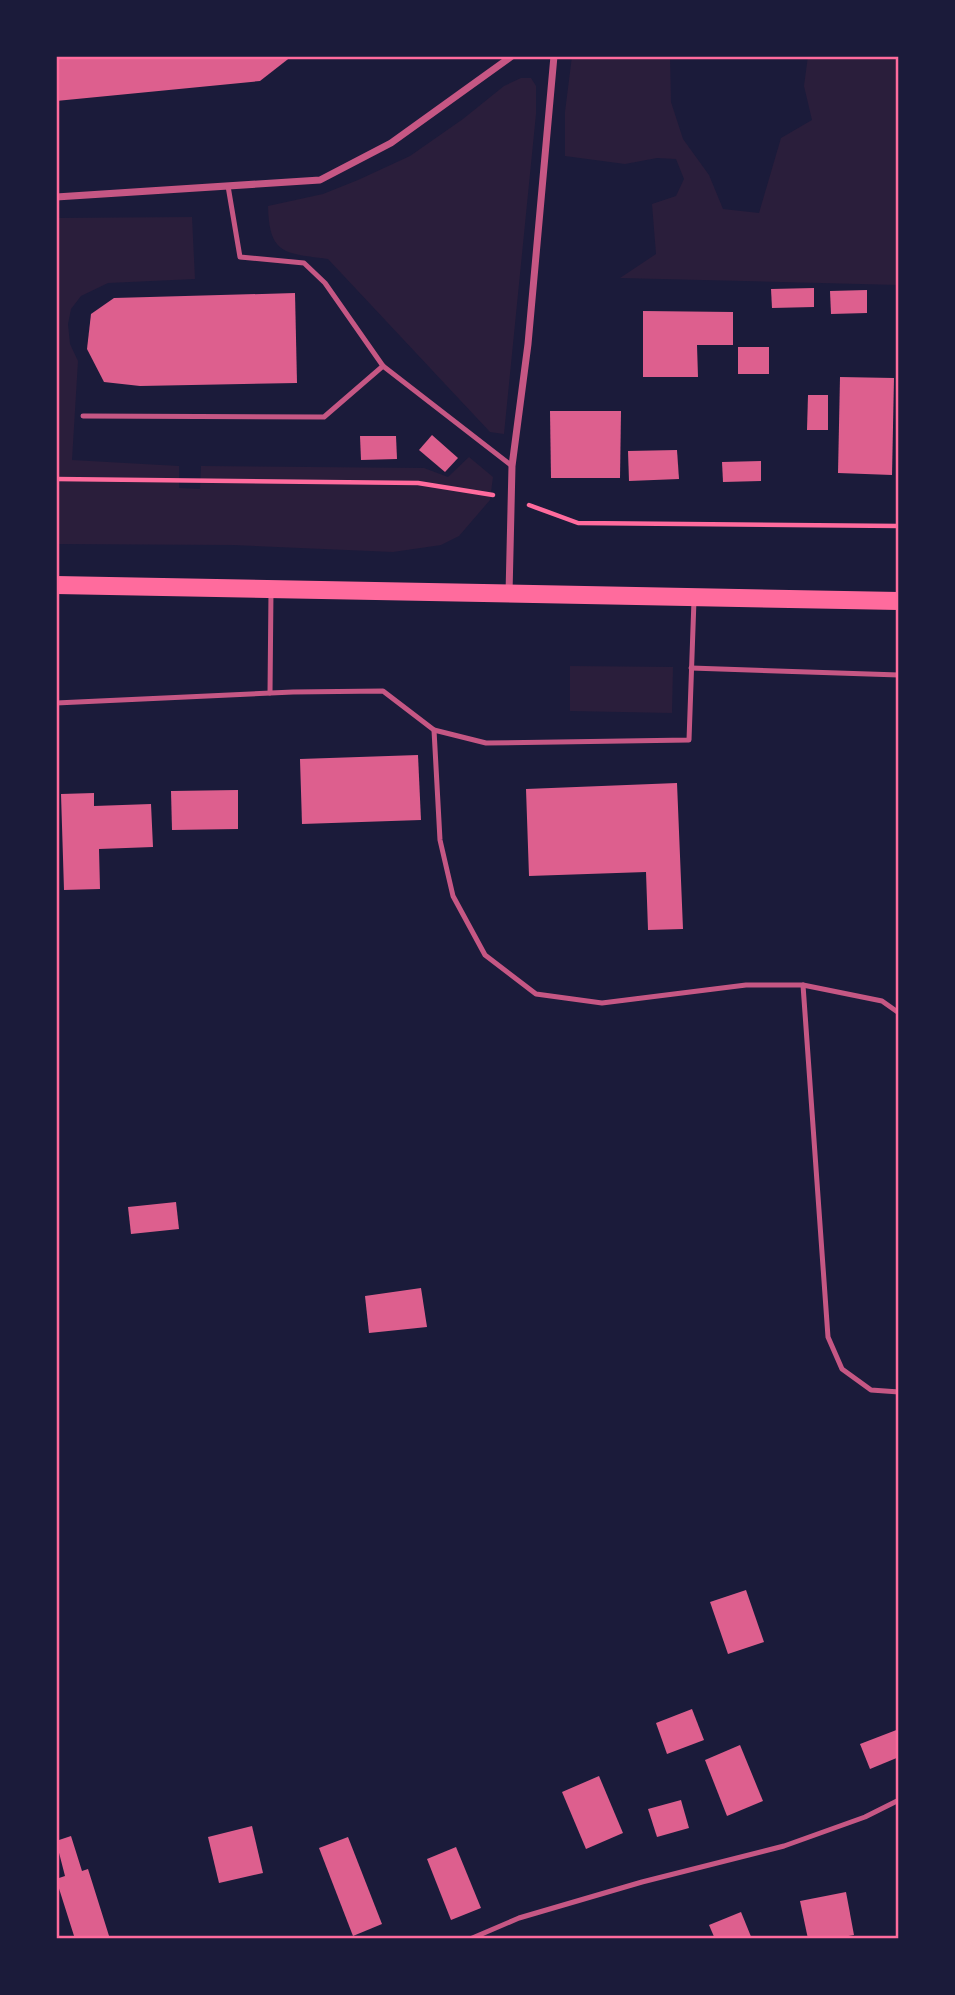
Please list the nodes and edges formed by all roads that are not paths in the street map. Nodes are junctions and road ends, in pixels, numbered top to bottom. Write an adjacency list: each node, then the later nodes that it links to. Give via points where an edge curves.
1 (512, 56): 3 (street, via 391,143 320,180)
2 (554, 56): 7 (street)
3 (228, 186): 4 (street); 5 (lane, via 240,257 304,263 325,283)
4 (56, 197)
5 (383, 366): 6 (lane, via 324,417); 7 (lane)
6 (83, 416)
7 (512, 466): 10 (street)
8 (56, 585): 9 (main road)
9 (271, 589): 10 (main road); 15 (lane)
10 (509, 595): 11 (main road)
11 (694, 597): 12 (main road); 13 (lane)
12 (899, 601)
13 (691, 668): 14 (lane); 17 (lane, via 689,740 486,743)
14 (899, 675)
15 (270, 693): 16 (lane); 17 (lane, via 383,691)
16 (56, 703)
17 (434, 730): 18 (lane, via 440,840 453,896 485,955 536,995 601,1003 746,985)
18 (803, 985): 19 (lane, via 882,1001); 20 (lane, via 828,1337 842,1369 871,1390)
19 (899, 1013)
20 (899, 1392)
21 (899, 1800): 22 (lane, via 784,1846 519,1917)
22 (470, 1939)

